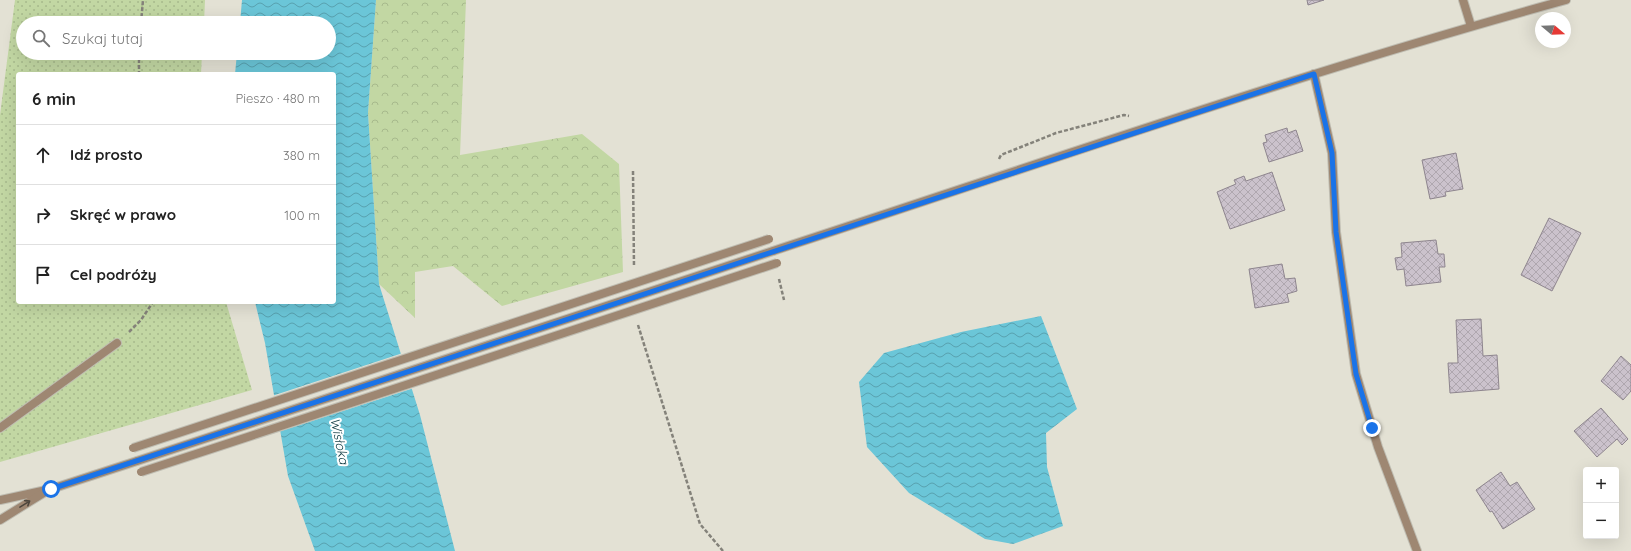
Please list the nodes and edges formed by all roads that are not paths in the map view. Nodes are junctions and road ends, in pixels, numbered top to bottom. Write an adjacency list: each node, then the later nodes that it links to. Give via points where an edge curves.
1 (1463, 0): 3 (street)
2 (1566, 0): 3 (street)
3 (1471, 26): 4 (street)
4 (1314, 74): 11 (street, bridge); 14 (street, via 1332,153 1336,232 1356,374 1378,446)
5 (769, 238): 9 (street, bridge)
6 (777, 263): 10 (street, bridge)
7 (117, 343): 8 (street)
8 (0, 428)
9 (133, 448)
10 (141, 472)
11 (51, 489): 12 (street); 13 (street, one-way to 11)
12 (0, 500)
13 (0, 520)
14 (1417, 551)

